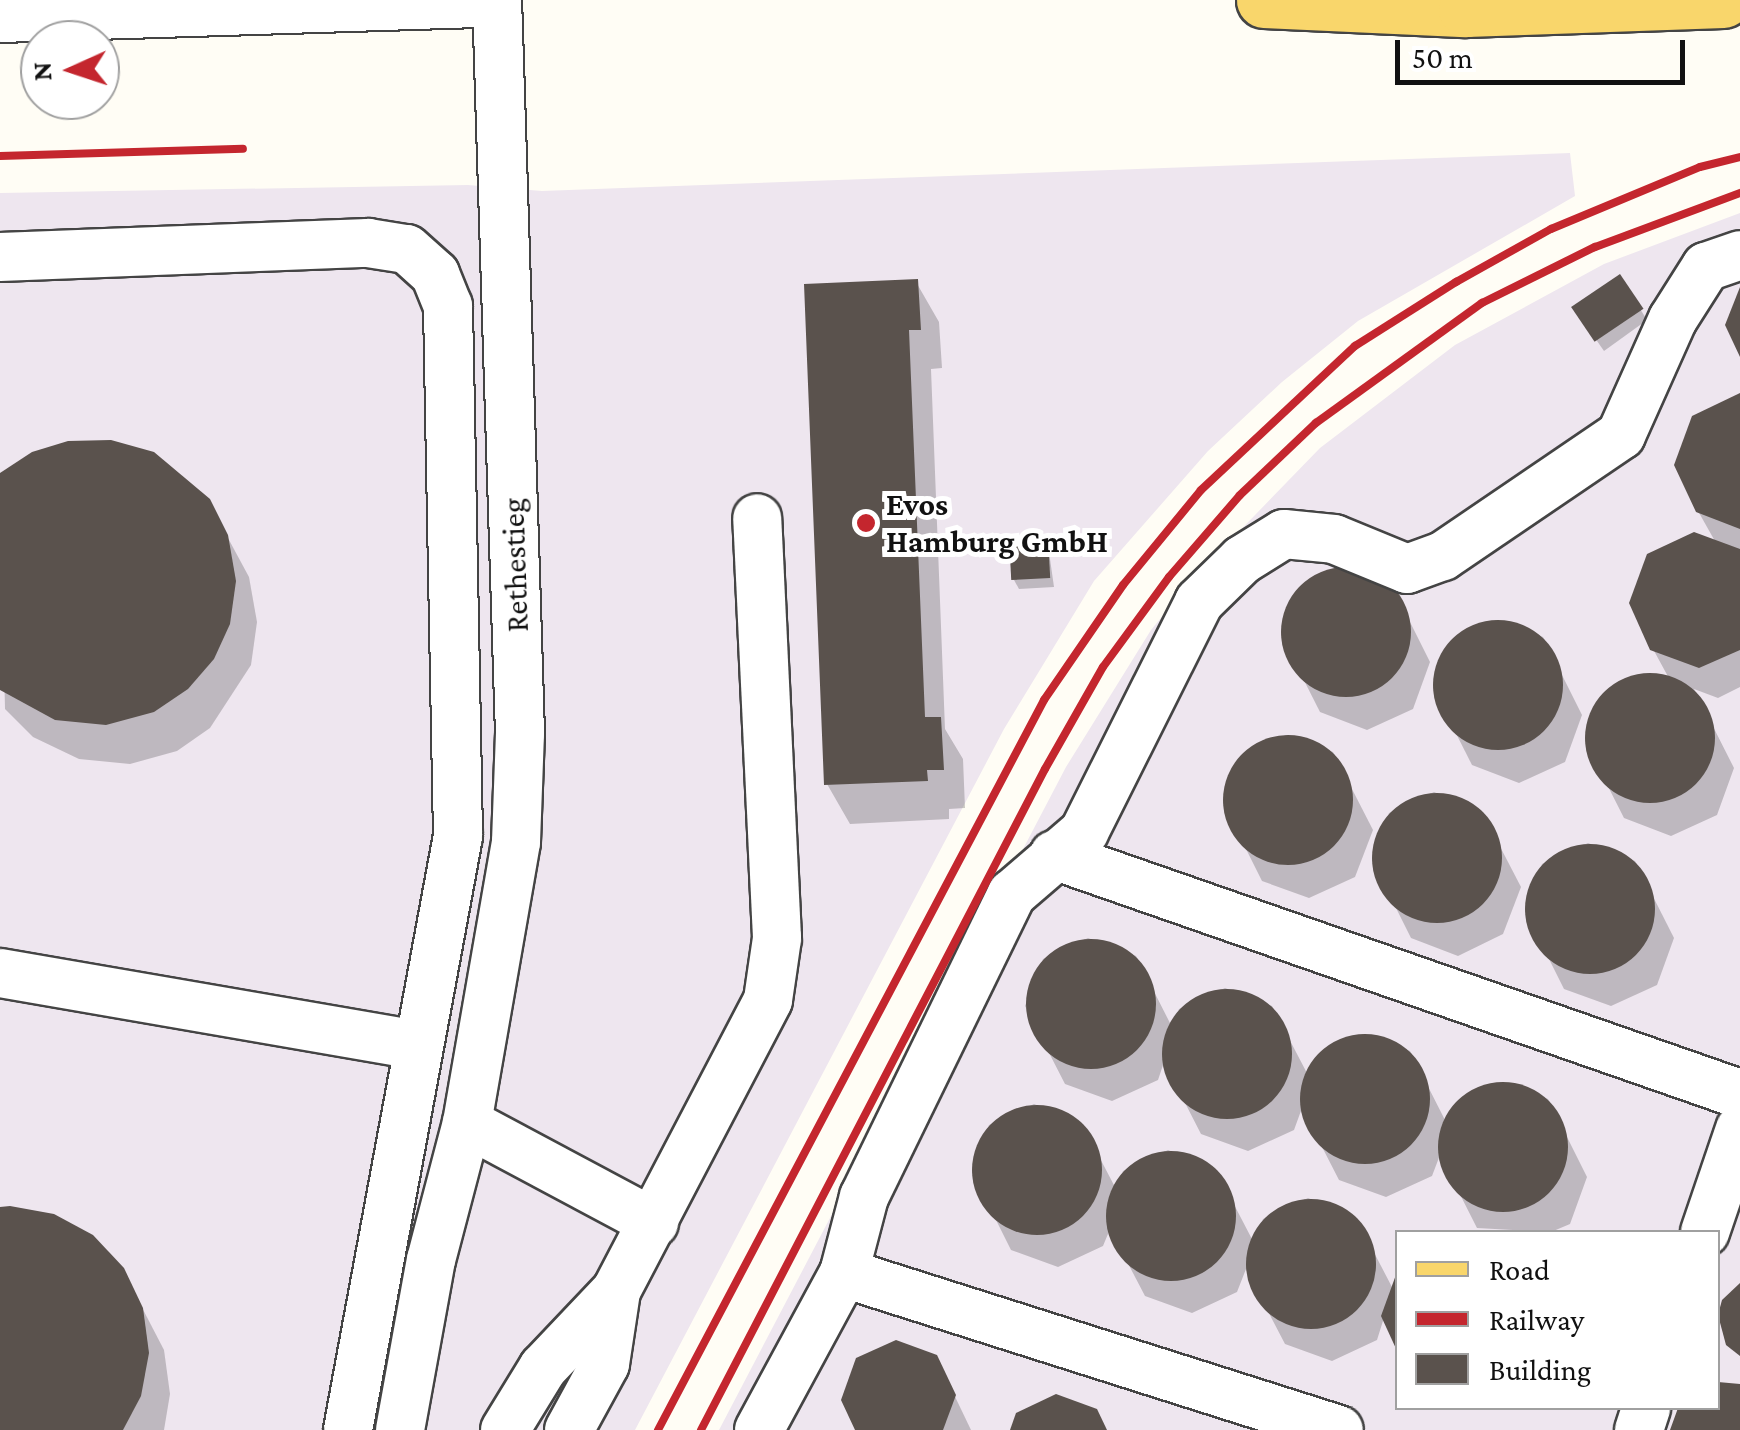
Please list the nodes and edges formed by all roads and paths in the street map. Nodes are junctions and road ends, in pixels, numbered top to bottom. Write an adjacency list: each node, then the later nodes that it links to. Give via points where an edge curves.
1 (1264, 0): 4 (main road)
2 (1723, 0): 4 (main road)
3 (497, 1): 5 (street); 13 (street, Rethestieg, via 518,793 516,842)
4 (1529, 4)
5 (0, 18)
6 (1740, 255): 9 (street, via 1706,267 1672,319 1621,436 1442,556 1407,569 1334,539 1284,534 1242,560 1199,602 1084,832)
7 (0, 257): 11 (street, via 368,244 407,250 435,274 448,306 458,836)
8 (757, 518): 15 (street, via 777,964 760,1022)
9 (1054, 855): 12 (street); 17 (street, via 1012,894 864,1196)
10 (0, 974): 11 (street)
11 (418, 1045): 19 (street)
12 (1740, 1094)
13 (468, 1124): 15 (street); 20 (street, Rethestieg, via 431,1260)
14 (1740, 1129): 16 (street)
15 (654, 1224): 18 (street)
16 (1706, 1230)
17 (844, 1272): 23 (street); 24 (street)
18 (616, 1291): 21 (street, via 542,1368); 22 (street, via 604,1364)
19 (348, 1430)
20 (400, 1430)
21 (505, 1430)
22 (569, 1430)
23 (759, 1430)
24 (1339, 1430)

